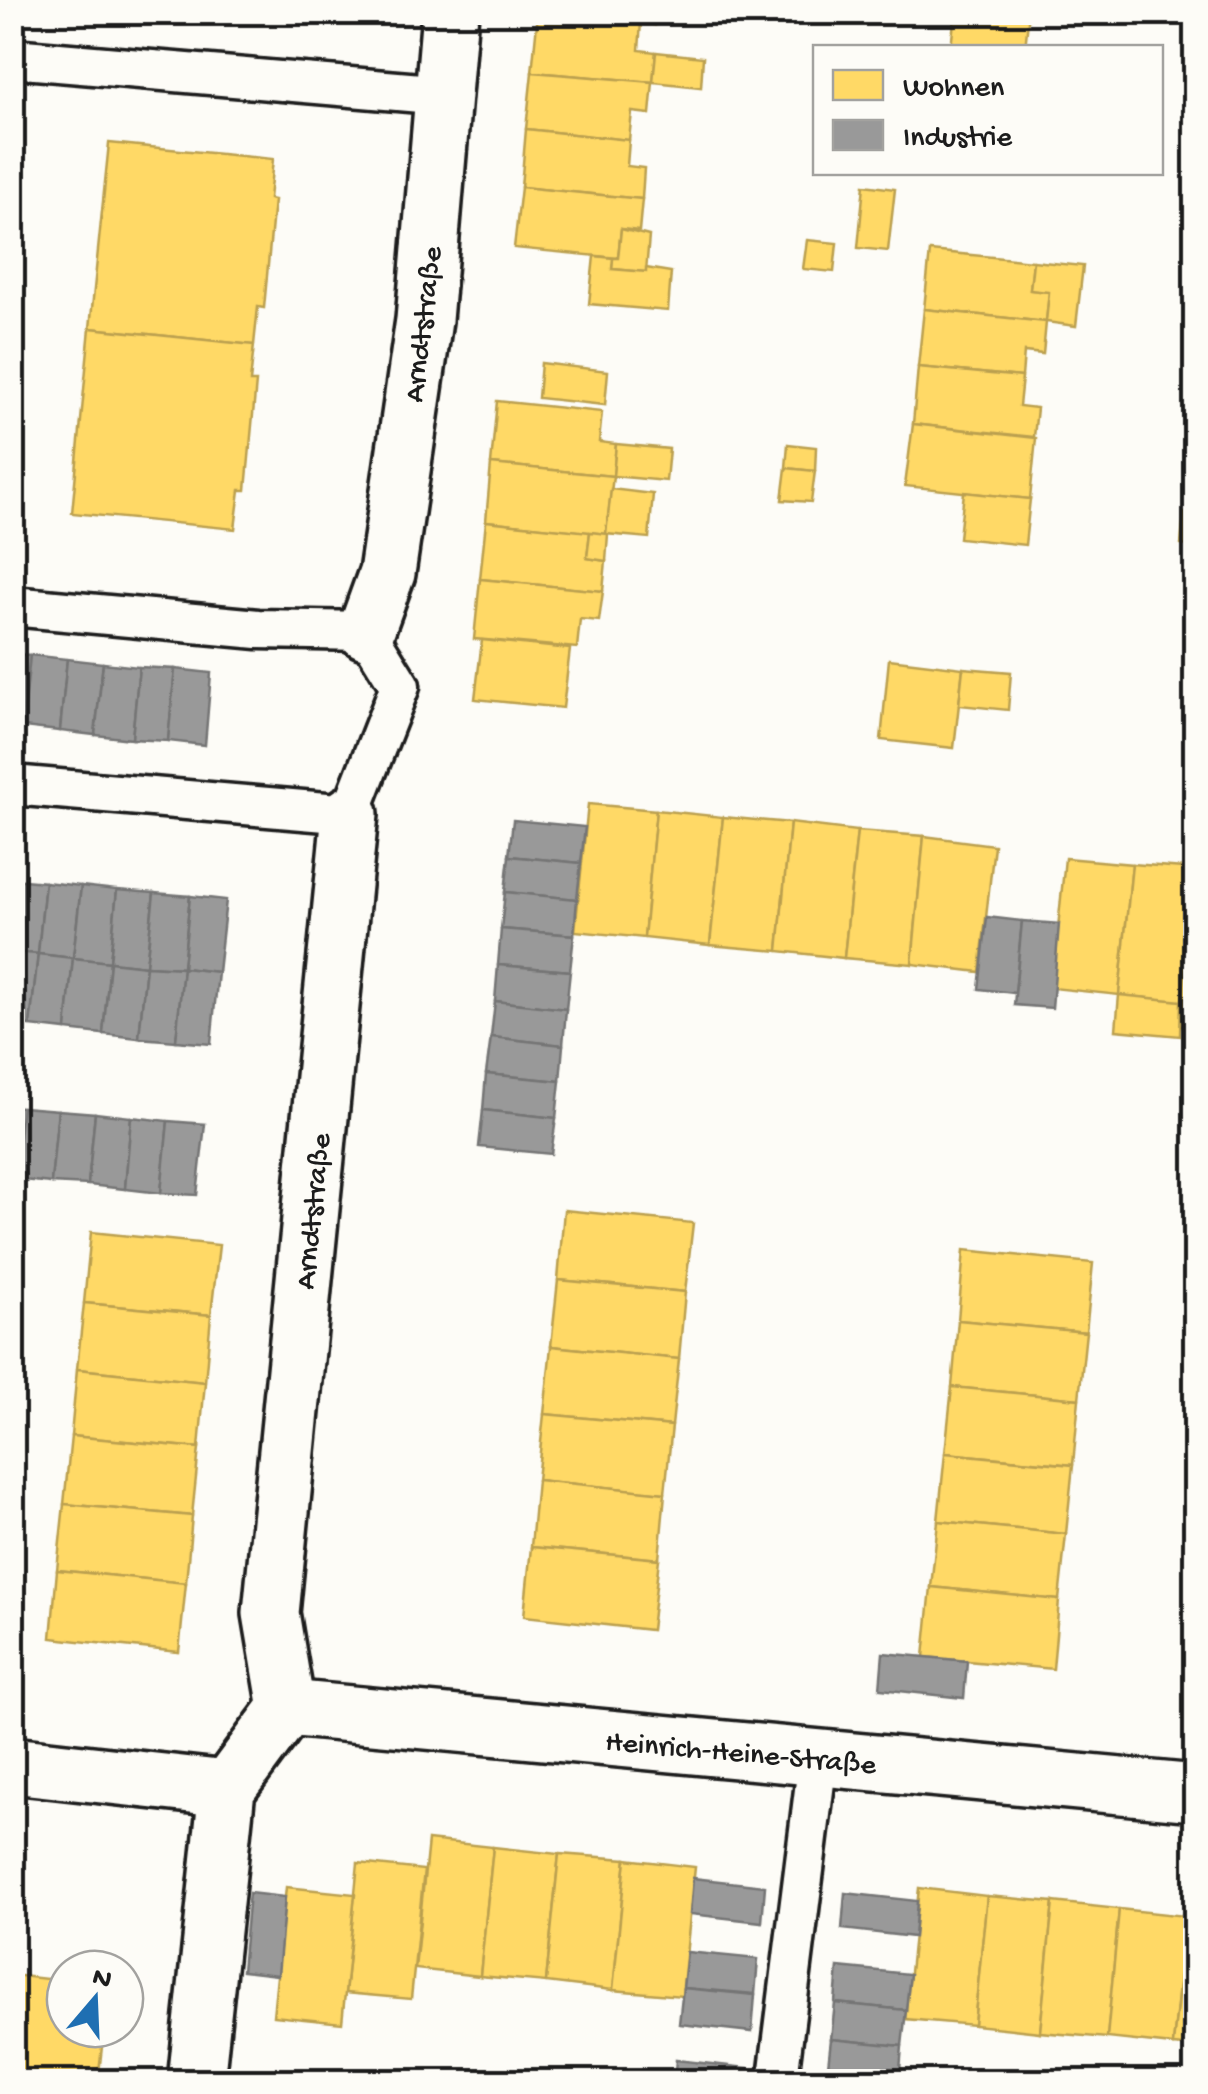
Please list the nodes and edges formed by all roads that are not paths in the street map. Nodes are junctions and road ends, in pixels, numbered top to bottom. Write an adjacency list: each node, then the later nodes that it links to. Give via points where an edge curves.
1 (450, 12): 3 (street, Arndtstraße)
2 (12, 58): 3 (lane)
3 (444, 95): 5 (street, Arndtstraße, via 424,320 387,573)
4 (12, 606): 5 (lane)
5 (366, 632): 7 (lane, Arndtstraße, via 400,686)
6 (12, 786): 7 (lane)
7 (350, 814): 8 (street, Arndtstraße, via 272,1612)
8 (287, 1708): 9 (street, Heinrich-Heine-Straße); 11 (street)
9 (818, 1758): 12 (street, Heinrich-Heine-Straße); 13 (lane)
10 (12, 1765): 11 (street)
11 (227, 1789): 14 (street)
12 (1196, 1793)
13 (778, 2078)
14 (196, 2082)

